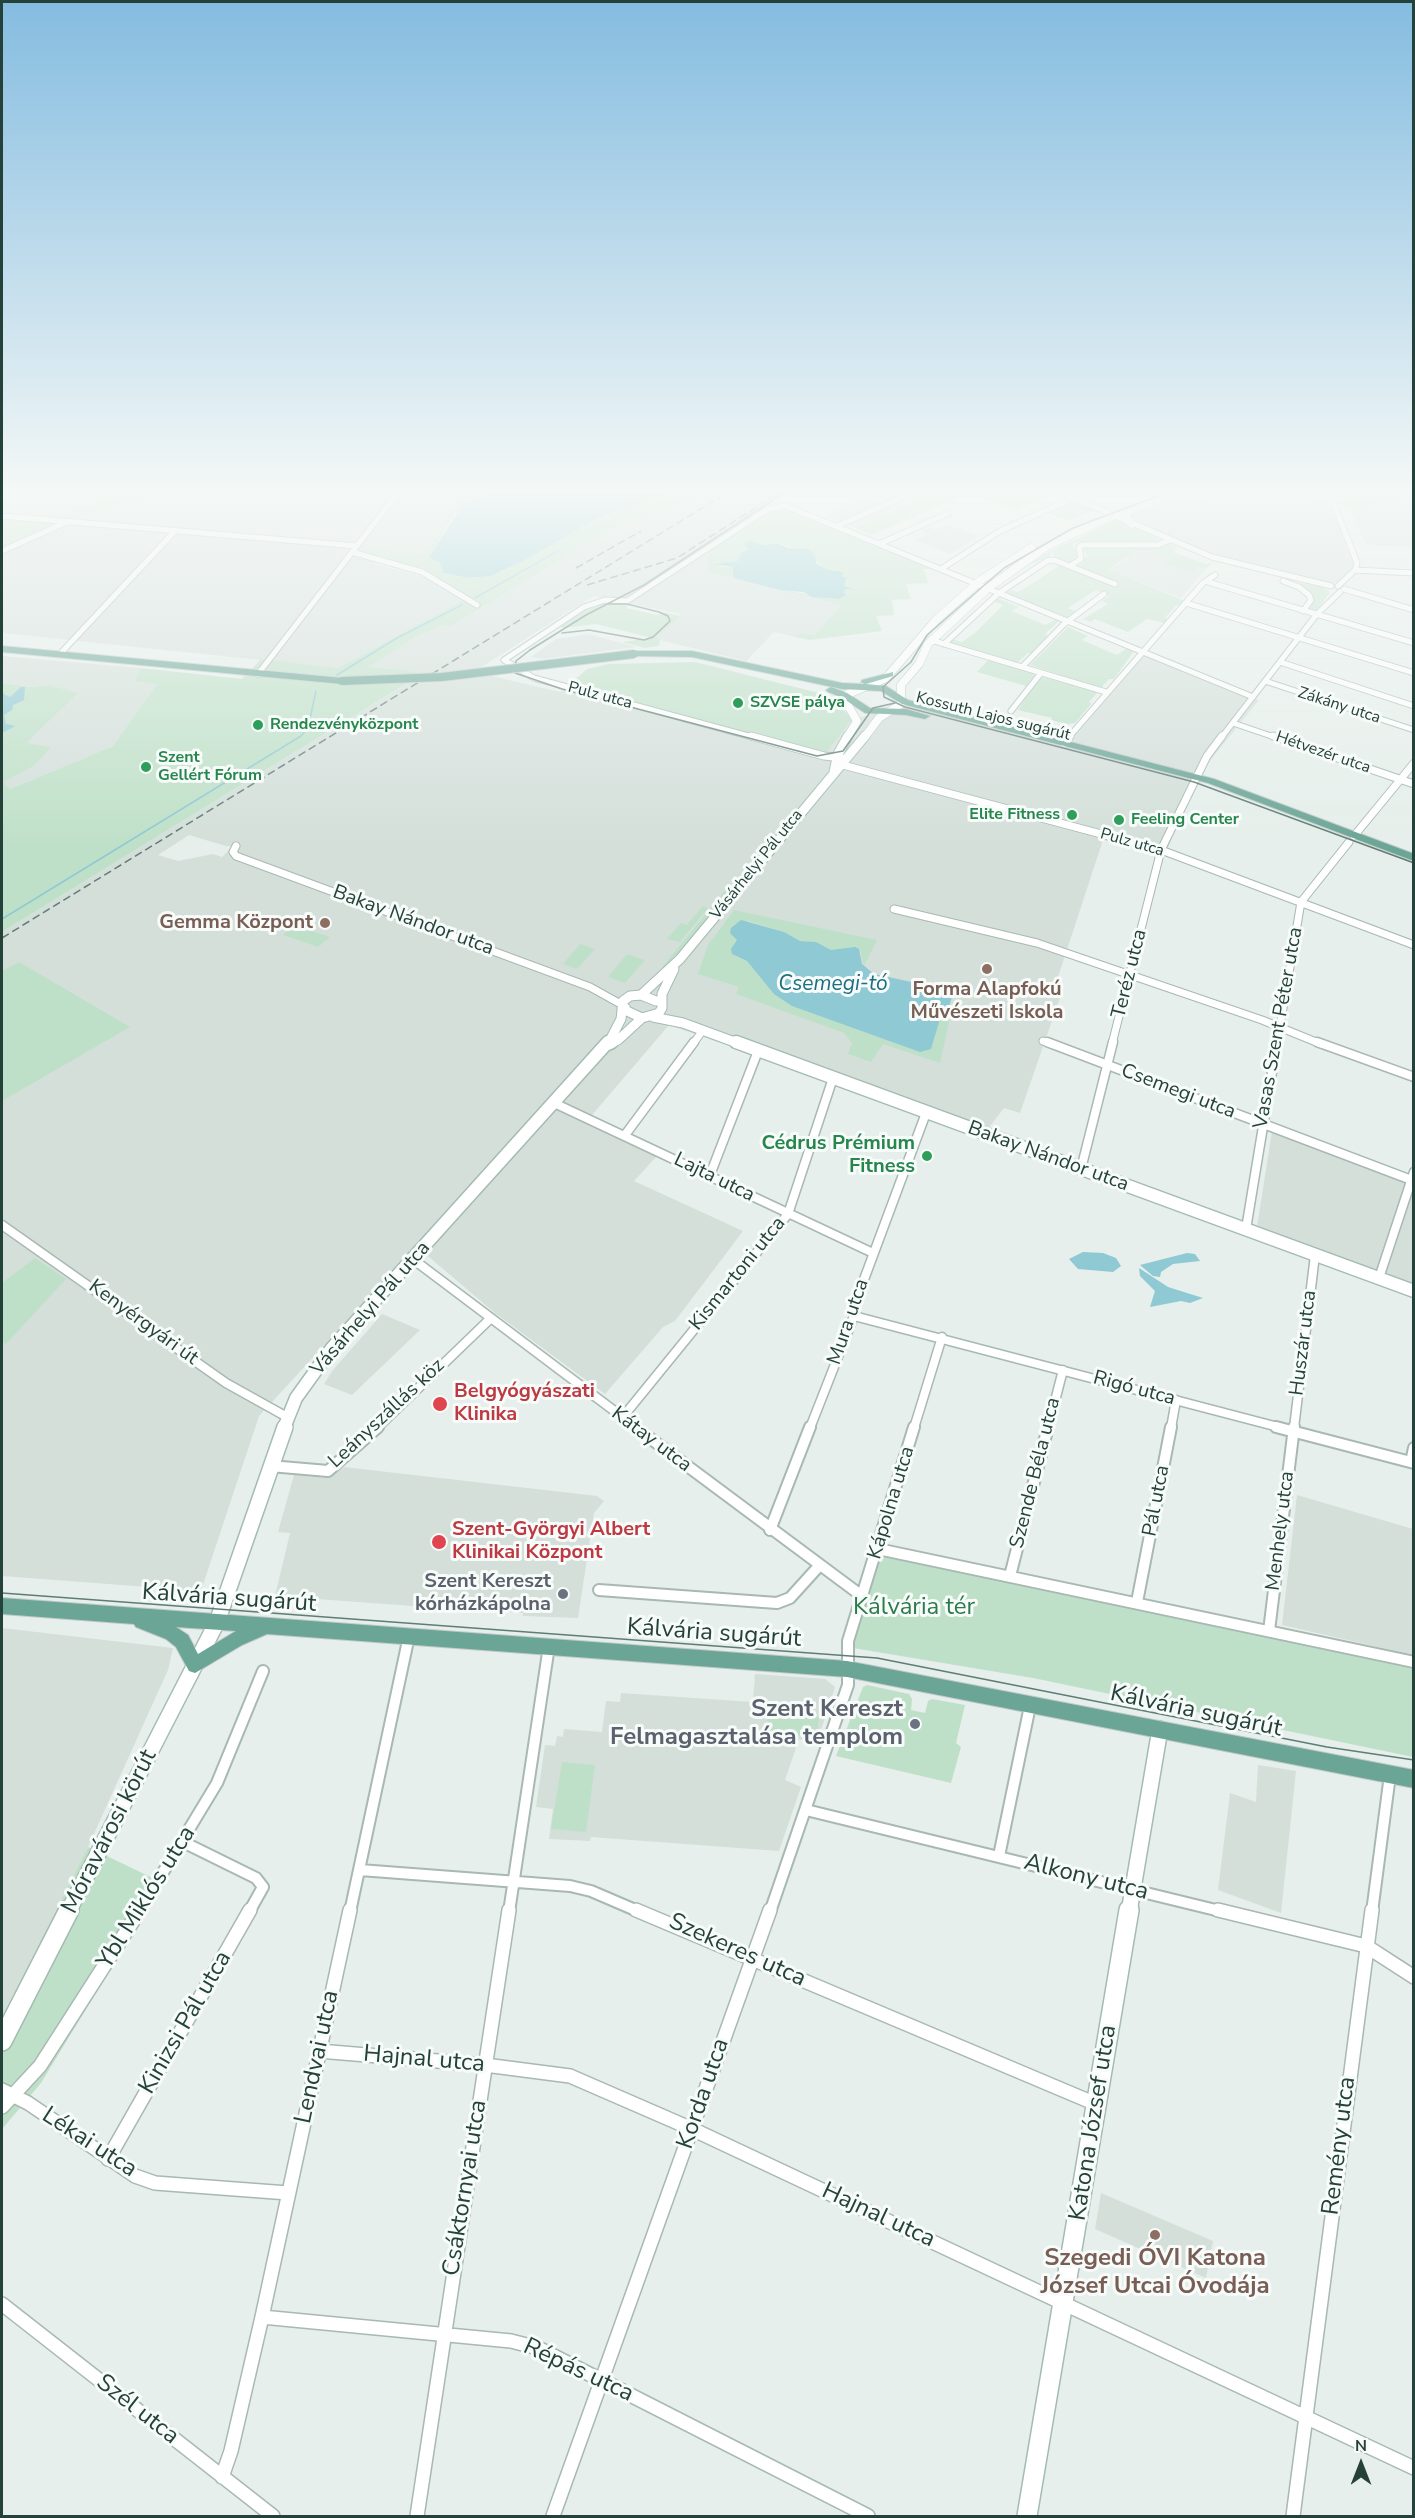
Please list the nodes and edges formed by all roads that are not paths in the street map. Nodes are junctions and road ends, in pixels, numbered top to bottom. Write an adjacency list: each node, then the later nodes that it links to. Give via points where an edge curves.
1 (100, 612): 21 (street)
2 (306, 612): 27 (street)
3 (578, 612): 42 (street, Pulz utca, via 504,662 534,678)
4 (946, 612): 28 (main road, via 923,632)
5 (962, 612): 16 (main road)
6 (979, 612): 18 (street)
7 (1043, 612): 14 (street)
8 (1081, 612): 14 (street)
9 (1178, 612): 20 (street)
10 (1213, 612): 15 (street)
11 (1308, 612): 13 (street)
12 (1319, 612): 13 (street, Teréz utca)
13 (1317, 614): 15 (street, Teréz utca); 17 (street)
14 (1068, 622): 20 (street); 24 (street)
15 (1299, 638): 22 (street, Teréz utca); 26 (street)
16 (931, 640): 18 (street); 35 (main road, via 919,664 901,685)
17 (1413, 643)
18 (944, 644): 24 (street)
19 (2, 649): 21 (main road, Kossuth Lajos sugárút)
20 (1142, 652): 32 (street); 34 (street)
21 (59, 655): 27 (main road, Kossuth Lajos sugárút)
22 (1280, 662): 30 (street, Teréz utca); 36 (street)
23 (755, 667): 27 (main road, Kossuth Lajos sugárút, bridge, via 685,653 634,654 442,677 342,681); 29 (main road, Kossuth Lajos sugárút); 33 (main road, Kossuth Lajos sugárút)
24 (1022, 667): 25 (street)
25 (1041, 673): 32 (street); 37 (street)
26 (1413, 673)
27 (258, 674)
28 (891, 674): 29 (main road, via 862,683); 31 (main road)
29 (812, 680): 31 (main road, Kossuth Lajos sugárút)
30 (1265, 681): 34 (street, Teréz utca); 40 (street, Zákány utca)
31 (866, 687): 33 (main road); 35 (main road, Kossuth Lajos sugárút, via 885,689)
32 (1106, 692): 41 (street)
33 (847, 696): 38 (main road, Kossuth Lajos sugárút, via 862,709); 42 (main road, Vásárhelyi Pál utca, via 846,702 857,721)
34 (1252, 697): 39 (street, Teréz utca)
35 (903, 701): 38 (main road); 41 (main road, Kossuth Lajos sugárút)
36 (1413, 706)
37 (1011, 711)
38 (884, 712): 42 (main road, Vásárhelyi Pál utca, via 851,754); 45 (main road, Kossuth Lajos sugárút, via 921,715)
39 (1233, 723): 44 (street, Hétvezér utca); 45 (street, Teréz utca, via 1203,762)
40 (1413, 730)
41 (1064, 743): 45 (main road, Kossuth Lajos sugárút)
42 (839, 762): 49 (street, Pulz utca); 56 (main road, Vásárhelyi Pál utca)
43 (1413, 763): 44 (street, Vasas Szent Péter utca)
44 (1400, 779): 46 (street, Hétvezér utca); 47 (street, Vasas Szent Péter utca)
45 (1195, 781): 47 (main road, Kossuth Lajos sugárút); 49 (street, Teréz utca)
46 (1413, 784)
47 (1352, 839): 50 (main road, Kossuth Lajos sugárút); 51 (main road, Kossuth Lajos sugárút); 52 (street, Vasas Szent Péter utca)
48 (236, 846): 57 (street, Bakay Nándor utca, via 236,855)
49 (1161, 850): 52 (street, Pulz utca); 55 (street, Teréz utca)
50 (1413, 858)
51 (1413, 866)
52 (1301, 902): 54 (street, Pulz utca); 58 (street, Vasas Szent Péter utca)
53 (894, 909): 55 (street, via 1029,940)
54 (1413, 945)
55 (1130, 975): 58 (street); 63 (street, Teréz utca)
56 (662, 982): 57 (main road, Vásárhelyi Pál utca); 57 (main road, Vásárhelyi Pál utca, via 662,996)
57 (642, 1007): 59 (main road, Bakay Nándor utca); 61 (main road, Vásárhelyi Pál utca); 61 (main road, Vásárhelyi Pál utca, via 616,1029)
58 (1280, 1028): 64 (street); 68 (street, Vasas Szent Péter utca)
59 (703, 1030): 62 (main road, Bakay Nándor utca); 69 (street)
60 (1043, 1041): 63 (street, Csemegi utca)
61 (607, 1045): 66 (main road, Vásárhelyi Pál utca)
62 (758, 1051): 65 (main road, Bakay Nándor utca); 71 (street)
63 (1107, 1065): 68 (street, Csemegi utca); 70 (street, Teréz utca)
64 (1413, 1075)
65 (832, 1078): 67 (main road, Bakay Nándor utca); 73 (street, Kismartoni utca)
66 (554, 1103): 69 (street, Lajta utca); 78 (main road, Vásárhelyi Pál utca)
67 (926, 1113): 70 (main road, Bakay Nándor utca); 76 (street, Mura utca)
68 (1263, 1124): 72 (street, Csemegi utca); 75 (street, Vasas Szent Péter utca)
69 (625, 1135): 71 (street, Lajta utca)
70 (1081, 1169): 75 (main road, Bakay Nándor utca)
71 (710, 1175): 73 (street, Lajta utca)
72 (1413, 1177): 79 (street)
73 (788, 1214): 76 (street, Lajta utca); 87 (street, Kismartoni utca)
74 (2, 1225): 86 (street, Kenyérgyári út, via 226,1383)
75 (1246, 1229): 77 (main road, Bakay Nándor utca)
76 (873, 1253): 81 (street, Mura utca)
77 (1315, 1255): 79 (main road, Bakay Nándor utca); 88 (street, Huszár utca)
78 (414, 1260): 82 (street, Kátay utca); 86 (main road, Vásárhelyi Pál utca, via 332,1348)
79 (1378, 1278): 80 (main road, Bakay Nándor utca)
80 (1413, 1291)
81 (854, 1316): 83 (street, Rigó utca); 92 (street, Mura utca)
82 (491, 1318): 87 (street, Kátay utca); 91 (street, Leányszállás köz, via 328,1471)
83 (942, 1337): 84 (street, Rigó utca); 93 (street, Kápolna utca)
84 (1063, 1370): 85 (street, Rigó utca); 95 (street, Szende Béla utca)
85 (1176, 1400): 88 (street, Rigó utca); 98 (street, Pál utca)
86 (287, 1417): 91 (main road, Vásárhelyi Pál utca)
87 (622, 1418): 92 (street, Kátay utca)
88 (1293, 1431): 90 (street, Rigó utca); 103 (street, Menhely utca)
89 (1413, 1448): 90 (street)
90 (1412, 1462)
91 (269, 1466): 101 (main road, Vásárhelyi Pál utca)
92 (770, 1530): 94 (street, Kátay utca)
93 (878, 1549): 95 (street); 97 (street, Kápolna utca)
94 (819, 1566): 96 (street, Kálvária sugárút, via 790,1598 777,1603); 97 (street, Kátay utca)
95 (1010, 1576): 98 (street)
96 (599, 1590)
97 (862, 1596): 108 (street, Kápolna utca, via 848,1641)
98 (1137, 1602): 103 (street)
99 (2, 1606): 100 (main road, Kálvária sugárút)
100 (129, 1617): 101 (main road, Kálvária sugárút); 107 (main road, via 172,1633 182,1641)
101 (217, 1622): 102 (main road, Kálvária sugárút); 107 (main road, Móravárosi körút)
102 (270, 1625): 104 (main road, Kálvária sugárút); 107 (main road, via 236,1639)
103 (1269, 1631): 106 (street)
104 (409, 1635): 105 (main road, Kálvária sugárút); 117 (street, Lendvai utca)
105 (549, 1646): 108 (main road, Kálvária sugárút); 118 (street, Csáktornyai utca)
106 (1413, 1662)
107 (195, 1665): 123 (main road, Móravárosi körút)
108 (847, 1669): 110 (main road, Kálvária sugárút); 114 (street, Korda utca, via 848,1685)
109 (262, 1671): 115 (street, Ybl Miklós utca, via 217,1784)
110 (1030, 1706): 111 (main road, Kálvária sugárút); 116 (street)
111 (1160, 1729): 112 (main road, Kálvária sugárút); 119 (main road, Katona József utca)
112 (1390, 1775): 113 (main road, Kálvária sugárút); 120 (street, Remény utca)
113 (1413, 1779)
114 (806, 1810): 116 (street, Alkony utca); 121 (street, Korda utca)
115 (183, 1842): 126 (street, Ybl Miklós utca, via 40,2066); 130 (street, Kinizsi Pál utca, via 256,1878 263,1887)
116 (999, 1856): 119 (street, Alkony utca)
117 (360, 1870): 118 (street, Szekeres utca); 124 (street, Lendvai utca)
118 (512, 1882): 121 (street, Szekeres utca, via 591,1890); 125 (street, Csáktornyai utca)
119 (1132, 1889): 120 (street, Alkony utca); 127 (main road, Katona József utca)
120 (1366, 1946): 122 (street, Alkony utca); 137 (street, Remény utca)
121 (752, 1959): 127 (street, Szekeres utca); 129 (street, Korda utca)
122 (1413, 1977)
123 (2, 2041)
124 (319, 2051): 125 (street, Hajnal utca); 131 (street, Lendvai utca)
125 (485, 2065): 129 (street, Hajnal utca, via 570,2076); 135 (street, Csáktornyai utca)
126 (8, 2093): 128 (street, Ybl Miklós utca); 130 (street, Lékai utca)
127 (1097, 2104): 133 (main road, Katona József utca)
128 (2, 2107)
129 (692, 2129): 133 (street, Hajnal utca); 136 (street, Korda utca)
130 (108, 2159): 131 (street, Lékai utca, via 155,2183)
131 (288, 2193): 134 (street, Lendvai utca)
132 (2, 2304): 139 (street, Szél utca)
133 (1064, 2304): 137 (street, Hajnal utca); 144 (main road, Katona József utca)
134 (262, 2318): 135 (street, Répás utca); 139 (street, Lendvai utca)
135 (444, 2334): 136 (street, Répás utca, via 512,2341 538,2348); 141 (street, Csáktornyai utca)
136 (602, 2380): 142 (street, Korda utca); 143 (street, Répás utca)
137 (1305, 2416): 138 (street, Hajnal utca); 145 (street, Remény utca)
138 (1413, 2468)
139 (222, 2476): 140 (street, Szél utca)
140 (273, 2517)
141 (417, 2517)
142 (553, 2517)
143 (868, 2517)
144 (1027, 2517)
145 (1293, 2517)

